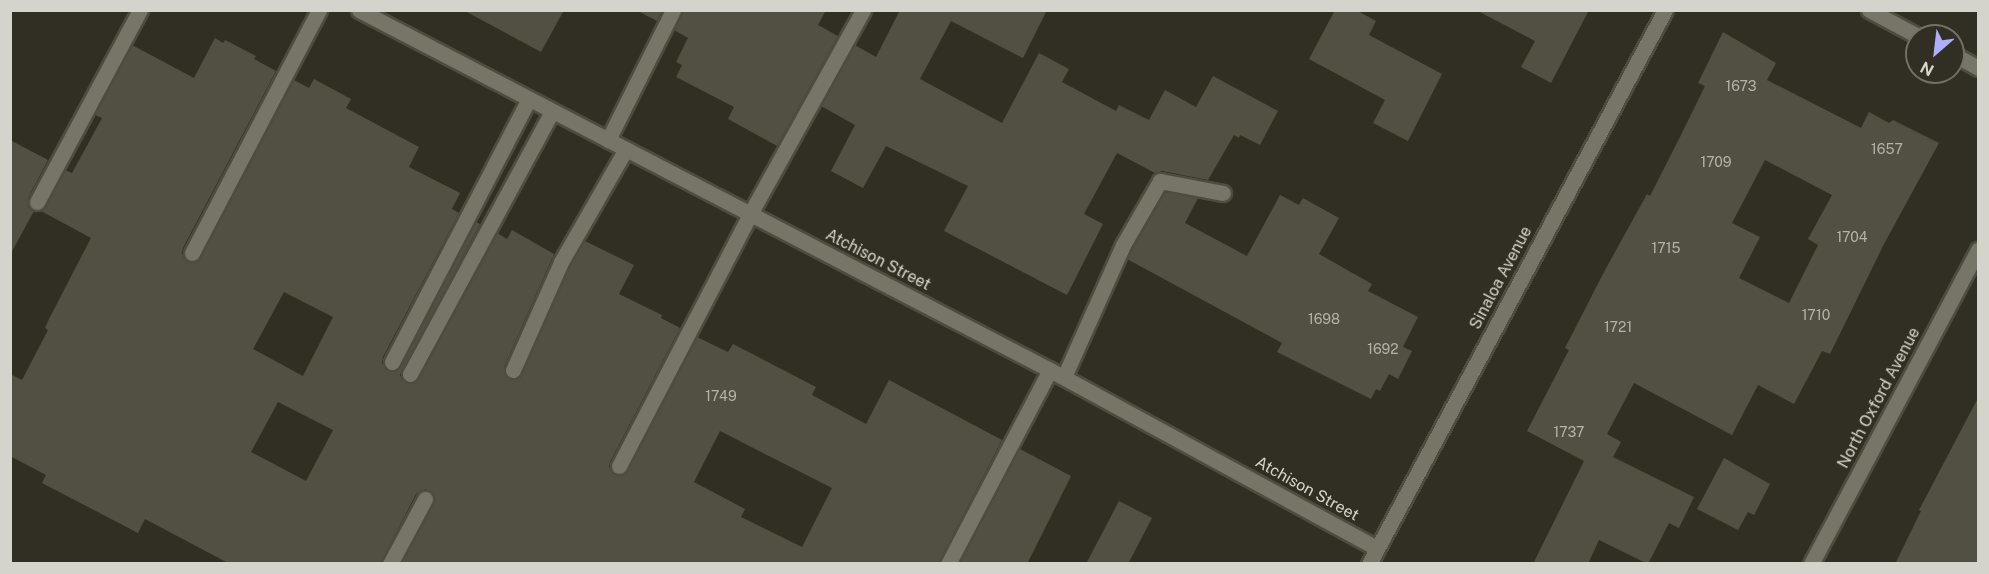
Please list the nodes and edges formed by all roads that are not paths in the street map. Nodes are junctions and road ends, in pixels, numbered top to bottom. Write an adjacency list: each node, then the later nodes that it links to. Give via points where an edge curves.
1 (140, 10): 14 (street)
2 (319, 10): 17 (street)
3 (359, 10): 9 (street, Atchison Street)
4 (673, 10): 11 (street)
5 (863, 10): 15 (street)
6 (1665, 10): 24 (street, Sinaloa Avenue)
7 (1869, 10): 8 (street)
8 (1905, 29)
9 (529, 99): 10 (street, Atchison Street); 18 (street)
10 (552, 111): 11 (street, Atchison Street); 21 (street)
11 (608, 140): 12 (street, Atchison Street)
12 (626, 149): 15 (street, Atchison Street); 19 (street, via 561,262)
13 (1223, 193): 20 (street, via 1160,181)
14 (37, 202)
15 (750, 214): 20 (street, Atchison Street); 22 (street)
16 (1978, 250): 28 (street, North Oxford Avenue)
17 (192, 253)
18 (392, 362)
19 (513, 369)
20 (1057, 373): 24 (street, Atchison Street); 26 (street)
21 (410, 374)
22 (619, 466)
23 (425, 499): 25 (street)
24 (1377, 548): 27 (street, Sinaloa Avenue)
25 (390, 564)
26 (948, 564)
27 (1369, 564)
28 (1811, 564)

